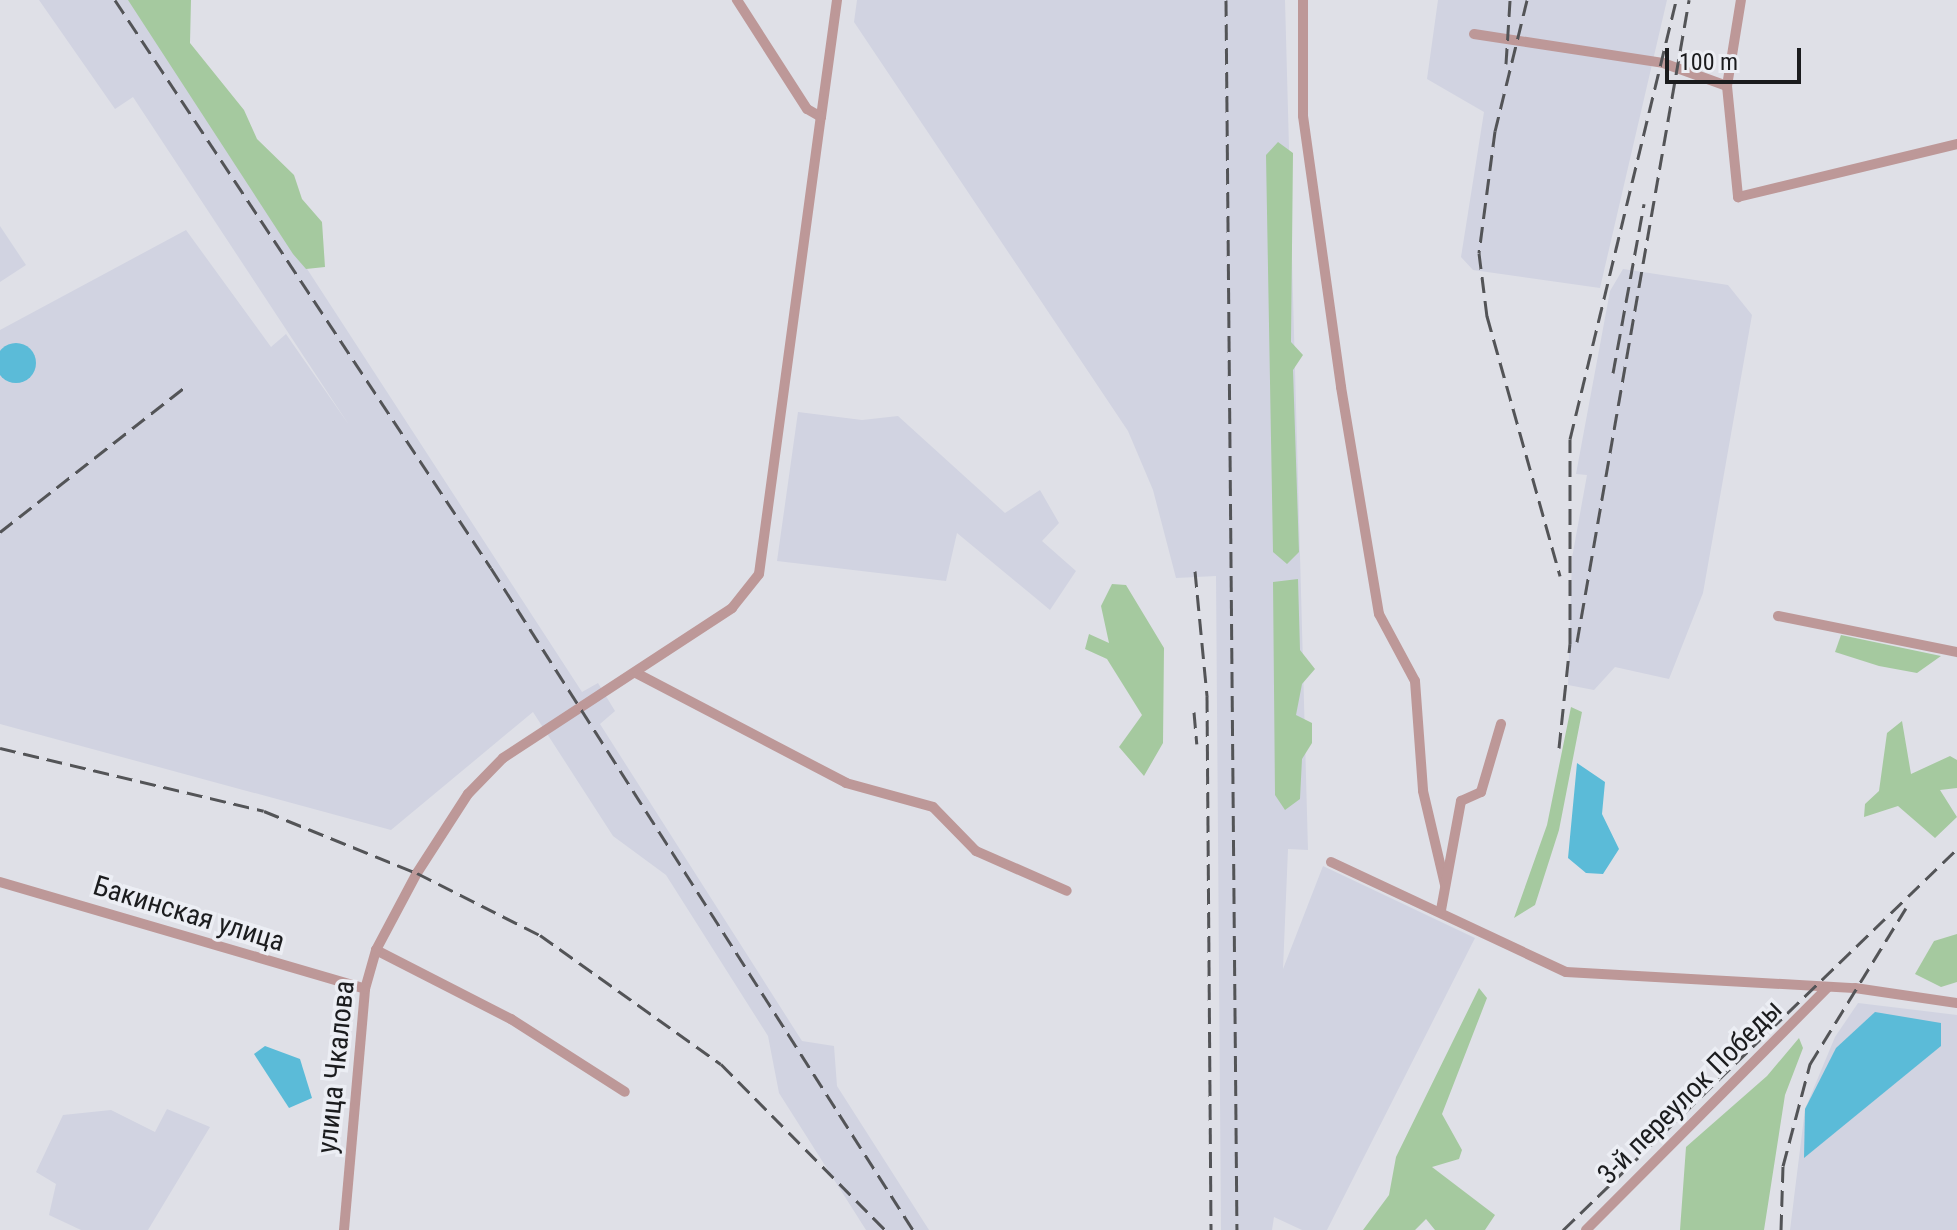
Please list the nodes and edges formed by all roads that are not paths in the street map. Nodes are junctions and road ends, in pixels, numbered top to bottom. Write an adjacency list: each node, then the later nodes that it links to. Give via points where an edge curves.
1 (737, 0): 7 (street, via 807,109)
2 (837, 0): 7 (street, улица Чкалова)
3 (1303, 0): 15 (street, via 1312,206 1379,614 1415,681 1423,791)
4 (1741, 0): 6 (street)
5 (1474, 34): 6 (street, via 1663,63)
6 (1727, 86): 8 (street, via 1738,197)
7 (821, 117): 11 (street, улица Чкалова, via 759,574 732,608)
8 (1957, 144)
9 (1778, 616): 10 (street)
10 (1957, 652)
11 (636, 673): 16 (street, via 846,783 933,807 976,851); 18 (street, улица Чкалова, via 486,772 417,873)
12 (1501, 724): 15 (street, via 1481,792 1461,801)
13 (1331, 862): 17 (street)
14 (0, 882): 20 (street, Бакинская улица)
15 (1445, 885): 17 (street)
16 (1067, 891)
17 (1441, 910): 19 (street, via 1566,972)
18 (376, 950): 20 (street, улица Чкалова); 22 (street, via 511,1019)
19 (1828, 987): 21 (street); 24 (street, 3-й переулок Победы)
20 (365, 989): 23 (street, улица Чкалова)
21 (1957, 1003)
22 (625, 1092)
23 (344, 1230)
24 (1586, 1230)

